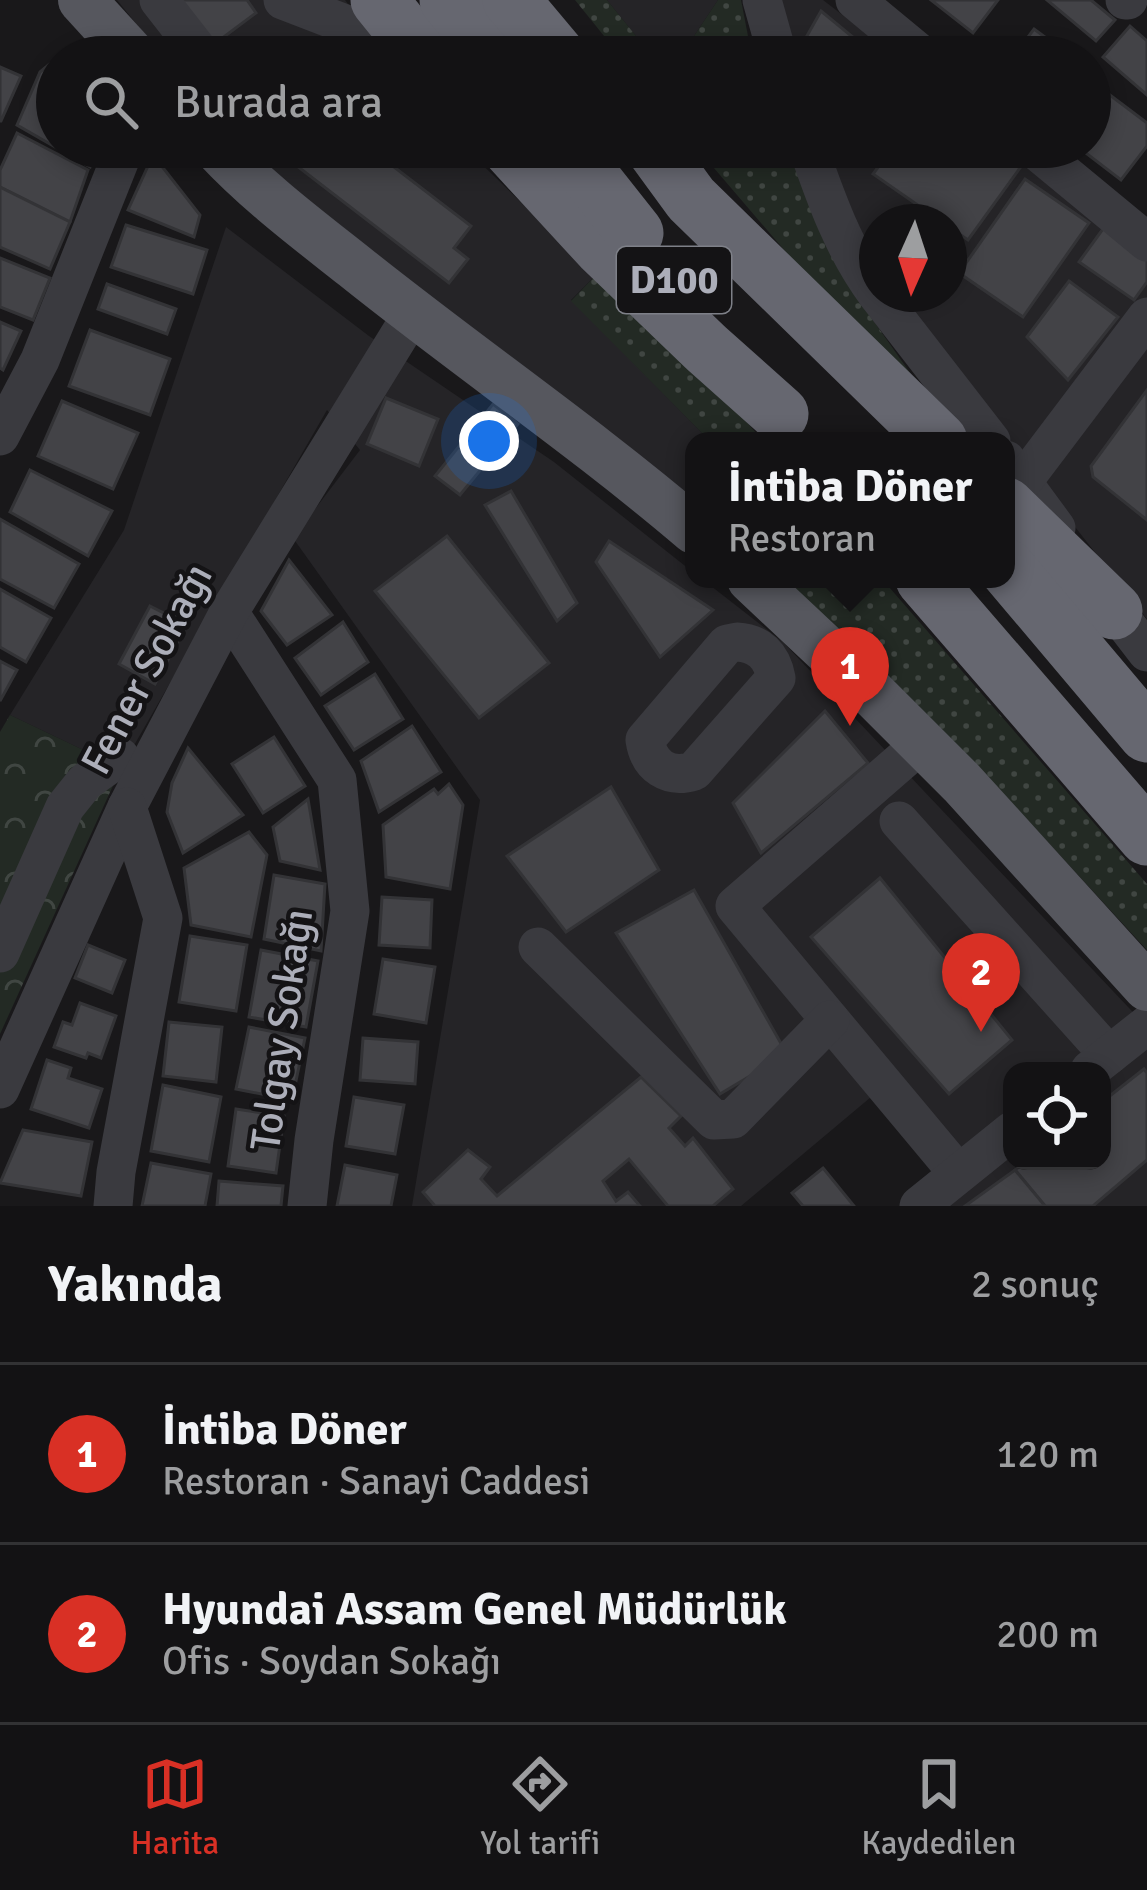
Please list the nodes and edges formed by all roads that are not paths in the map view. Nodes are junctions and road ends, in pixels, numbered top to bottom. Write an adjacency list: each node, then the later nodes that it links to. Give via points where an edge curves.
1 (82, 0): 10 (main road)
2 (158, 0): 11 (street)
3 (283, 0): 12 (street)
4 (379, 0): 13 (highway)
5 (448, 0): 14 (highway)
6 (511, 0): 15 (highway)
7 (545, 0): 16 (highway)
8 (762, 0): 17 (street)
9 (855, 0): 18 (street)
10 (115, 36)
11 (187, 36)
12 (374, 36)
13 (408, 36)
14 (477, 36)
15 (541, 36)
16 (572, 36)
17 (772, 36)
18 (899, 36)
19 (117, 168): 37 (street, via 40,360)
20 (236, 168): 31 (main road)
21 (528, 168): 33 (highway)
22 (584, 168): 33 (highway, D100)
23 (659, 168): 27 (highway, D100)
24 (668, 168): 27 (highway)
25 (815, 168): 29 (street)
26 (1057, 168): 28 (street)
27 (691, 199): 34 (highway, D100); 35 (highway)
28 (1147, 242)
29 (859, 269)
30 (891, 312): 36 (street)
31 (412, 313): 40 (main road); 44 (street, Fener Sokağı)
32 (1147, 317): 38 (street)
33 (792, 427)
34 (890, 432)
35 (930, 432)
36 (984, 432)
37 (0, 436)
38 (1015, 478)
39 (1015, 486): 45 (highway)
40 (685, 522)
41 (1015, 578): 46 (highway)
42 (755, 588): 47 (main road, via 779,636 866,687)
43 (932, 588): 51 (highway)
44 (230, 612): 49 (street, Fener Sokağı); 63 (street, Tolgay Sokağı, via 337,780 350,911)
45 (1131, 632)
46 (1147, 734)
47 (921, 744): 54 (main road); 55 (street, via 735,906)
48 (120, 757): 53 (street, via 65,807)
49 (127, 807): 59 (street, Fener Sokağı); 62 (street, via 163,918)
50 (899, 821): 57 (street)
51 (1147, 837)
52 (538, 947): 55 (street, via 714,1120 733,1119)
53 (0, 953)
54 (1147, 987)
55 (830, 1020): 61 (street)
56 (1147, 1025): 58 (street)
57 (1099, 1062)
58 (1101, 1062)
59 (0, 1089)
60 (1003, 1138): 61 (street)
61 (958, 1173): 64 (street)
62 (112, 1206)
63 (307, 1206)
64 (920, 1206)

